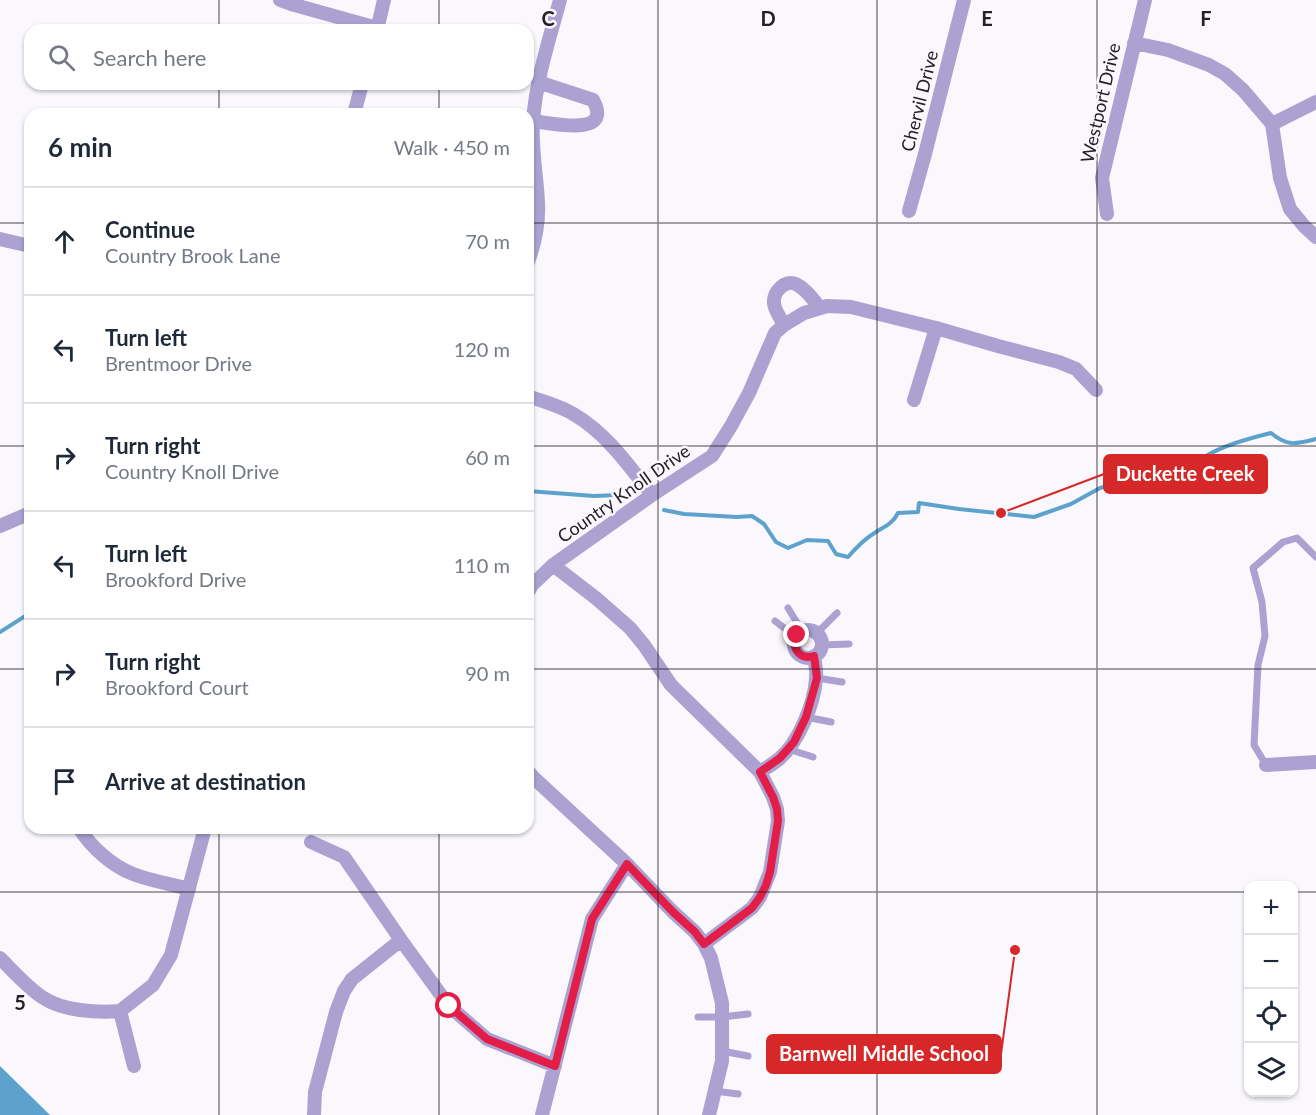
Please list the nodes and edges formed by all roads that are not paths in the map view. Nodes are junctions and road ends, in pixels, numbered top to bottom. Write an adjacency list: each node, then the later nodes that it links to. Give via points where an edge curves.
1 (280, 0): 6 (street)
2 (384, 0): 7 (street)
3 (560, 0): 9 (street)
4 (964, 0): 17 (street, Chervil Drive)
5 (1145, 0): 8 (street, Westport Drive)
6 (360, 24)
7 (378, 24)
8 (1134, 43): 15 (street, via 1168,50 1225,74); 18 (street, Westport Drive, via 1102,178)
9 (538, 82): 13 (street); 14 (street, via 593,100 597,117 582,126)
10 (360, 90): 12 (street)
11 (1316, 102): 15 (street)
12 (356, 108)
13 (534, 113)
14 (534, 121)
15 (1272, 124): 19 (street, via 1280,178 1290,209)
16 (534, 161): 21 (street, via 538,205)
17 (909, 211)
18 (1107, 214)
19 (1316, 237)
20 (0, 239): 22 (street)
21 (534, 244)
22 (24, 245)
23 (820, 308): 24 (street, Country Knoll Drive); 24 (street, via 797,285 784,285 776,292 773,304); 25 (street, Country Knoll Drive, via 852,307)
24 (784, 325): 29 (street, Country Knoll Drive, via 775,333 749,393 711,456)
25 (936, 328): 26 (street, Country Knoll Drive, via 1059,362 1076,369); 28 (street)
26 (1096, 390)
27 (534, 398): 29 (street, via 590,424 620,453)
28 (914, 400)
29 (652, 495): 33 (street, Country Knoll Drive)
30 (24, 516): 31 (street)
31 (0, 526)
32 (1316, 557): 48 (lane, via 1297,538 1283,542 1253,568 1265,636 1258,665 1254,745)
33 (553, 565): 34 (street, Country Knoll Drive); 49 (street, via 630,628 670,685)
34 (534, 583)
35 (788, 608): 38 (lane)
36 (837, 614): 40 (lane)
37 (775, 621): 38 (lane)
38 (799, 634): 40 (street, via 809,630); 40 (street, via 794,643 803,657 808,658)
39 (849, 644): 40 (lane)
40 (818, 645): 41 (street)
41 (817, 678): 42 (lane); 43 (street)
42 (842, 682)
43 (806, 717): 44 (lane); 45 (street)
44 (831, 722)
45 (788, 749): 46 (lane); 49 (street)
46 (813, 757)
47 (1316, 762): 48 (street)
48 (1266, 765)
49 (760, 772): 57 (street, via 773,797 778,821 766,885 752,908)
50 (534, 778): 54 (street)
51 (84, 834): 55 (street, via 115,865 133,874)
52 (203, 834): 55 (street)
53 (311, 842): 56 (street, via 344,857)
54 (627, 864): 57 (street); 66 (street, via 592,919)
55 (189, 889): 59 (street, via 171,955 153,985)
56 (401, 940): 66 (street, via 449,1006 487,1039); 69 (street, via 352,979 344,991 315,1092)
57 (704, 944): 62 (street, via 711,958)
58 (0, 958): 59 (street, via 42,997 60,1006)
59 (120, 1011): 65 (street)
60 (748, 1014): 62 (lane)
61 (698, 1017): 62 (lane)
62 (722, 1017): 63 (street)
63 (722, 1052): 64 (lane); 67 (street)
64 (748, 1056)
65 (134, 1066)
66 (555, 1066): 70 (street)
67 (715, 1091): 68 (lane); 71 (street)
68 (738, 1094)
69 (314, 1115)
70 (542, 1115)
71 (709, 1115)

